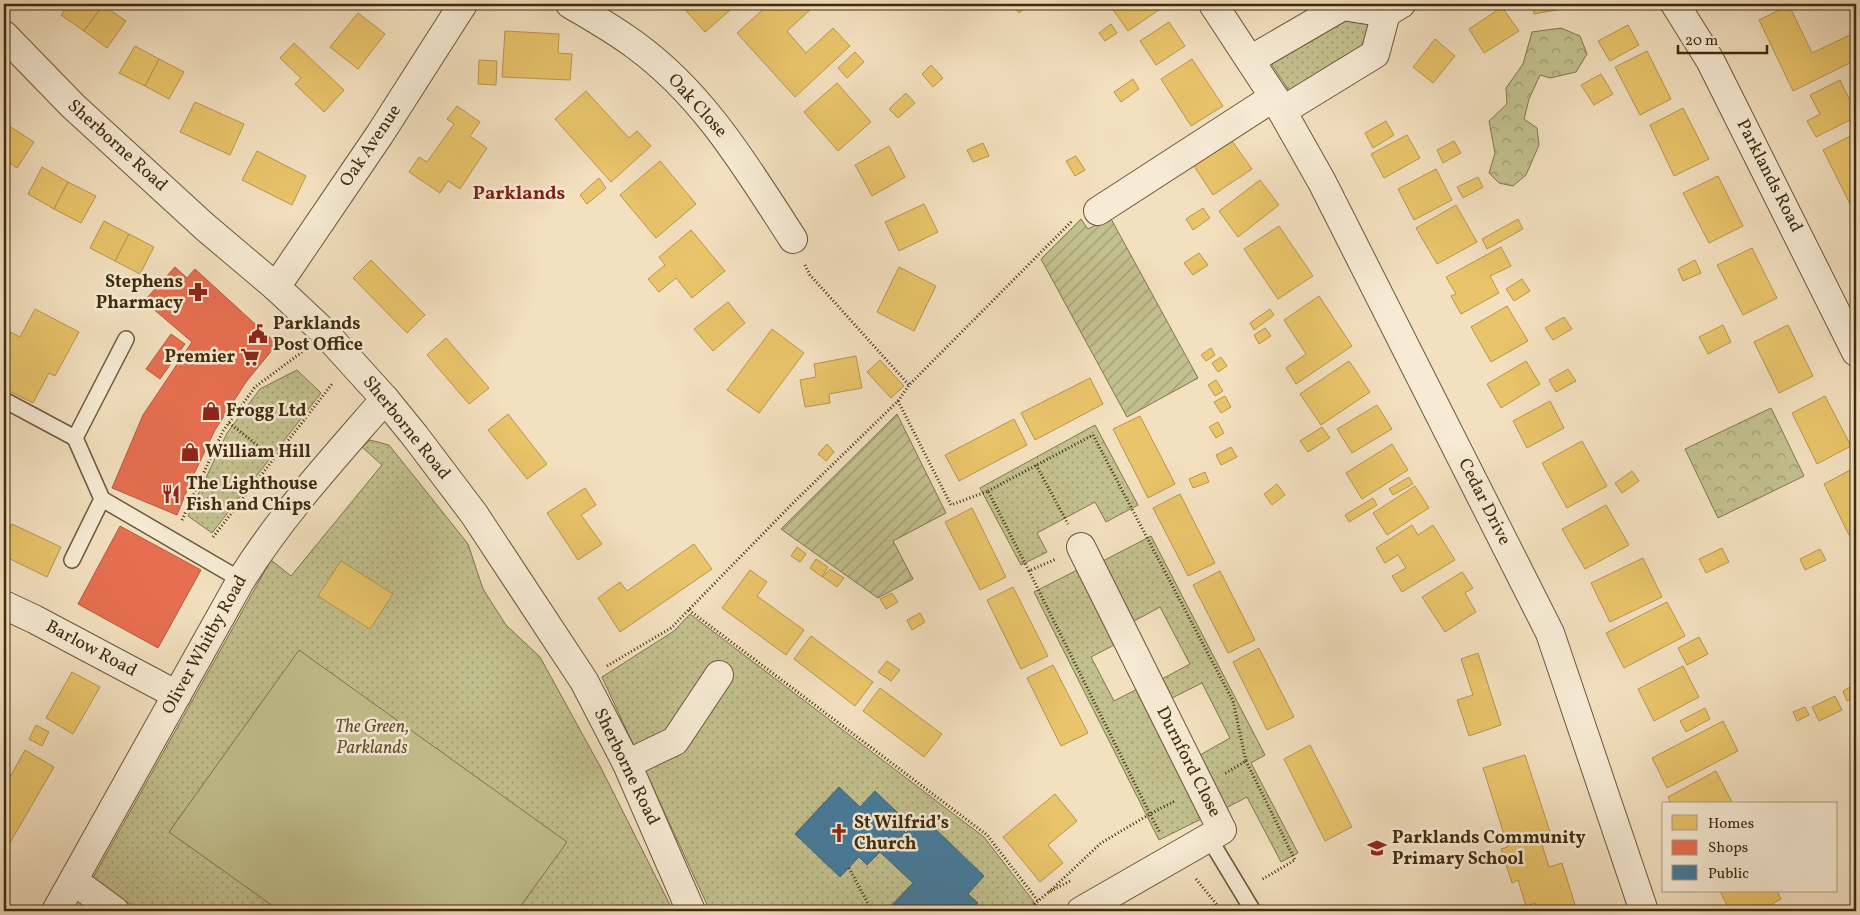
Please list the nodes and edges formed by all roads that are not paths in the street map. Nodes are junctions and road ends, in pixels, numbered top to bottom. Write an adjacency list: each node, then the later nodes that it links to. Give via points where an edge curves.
1 (463, 4): 11 (street, Oak Avenue)
2 (570, 4): 10 (street, Oak Close, via 635,45 668,72 703,108 734,148)
3 (1213, 4): 7 (street, Cedar Drive)
4 (1675, 4): 13 (street, Parklands Road, via 1710,60)
5 (1394, 8): 7 (street, via 1343,6); 8 (street, via 1375,54)
6 (4, 35): 11 (street, Sherborne Road, via 73,106)
7 (1250, 60): 8 (street, Cedar Drive)
8 (1278, 104): 9 (street); 32 (street, Cedar Drive, via 1322,182 1550,633)
9 (1098, 211)
10 (793, 239)
11 (276, 287): 14 (street, Sherborne Road, via 326,334)
12 (126, 338): 16 (lane)
13 (1856, 352)
14 (385, 399): 20 (street, Oliver Whitby Road, via 297,502 262,546); 24 (street, Sherborne Road, via 474,514 584,681)
15 (4, 400): 16 (lane)
16 (75, 438): 17 (lane)
17 (102, 499): 19 (lane); 20 (lane)
18 (1080, 547): 25 (street, Durnford Close, via 1222,830)
19 (72, 560)
20 (241, 580): 23 (street, Oliver Whitby Road)
21 (4, 605): 23 (street, Barlow Road)
22 (719, 675): 24 (street, via 675,741)
23 (177, 695): 26 (street, Oliver Whitby Road)
24 (628, 764): 29 (street, Sherborne Road)
25 (1208, 838): 30 (street, Durnford Close); 31 (lane)
26 (74, 881): 27 (street, Oliver Whitby Road); 28 (street)
27 (56, 911)
28 (115, 911)
29 (692, 911)
30 (1080, 911)
31 (1253, 911)
32 (1644, 911)

